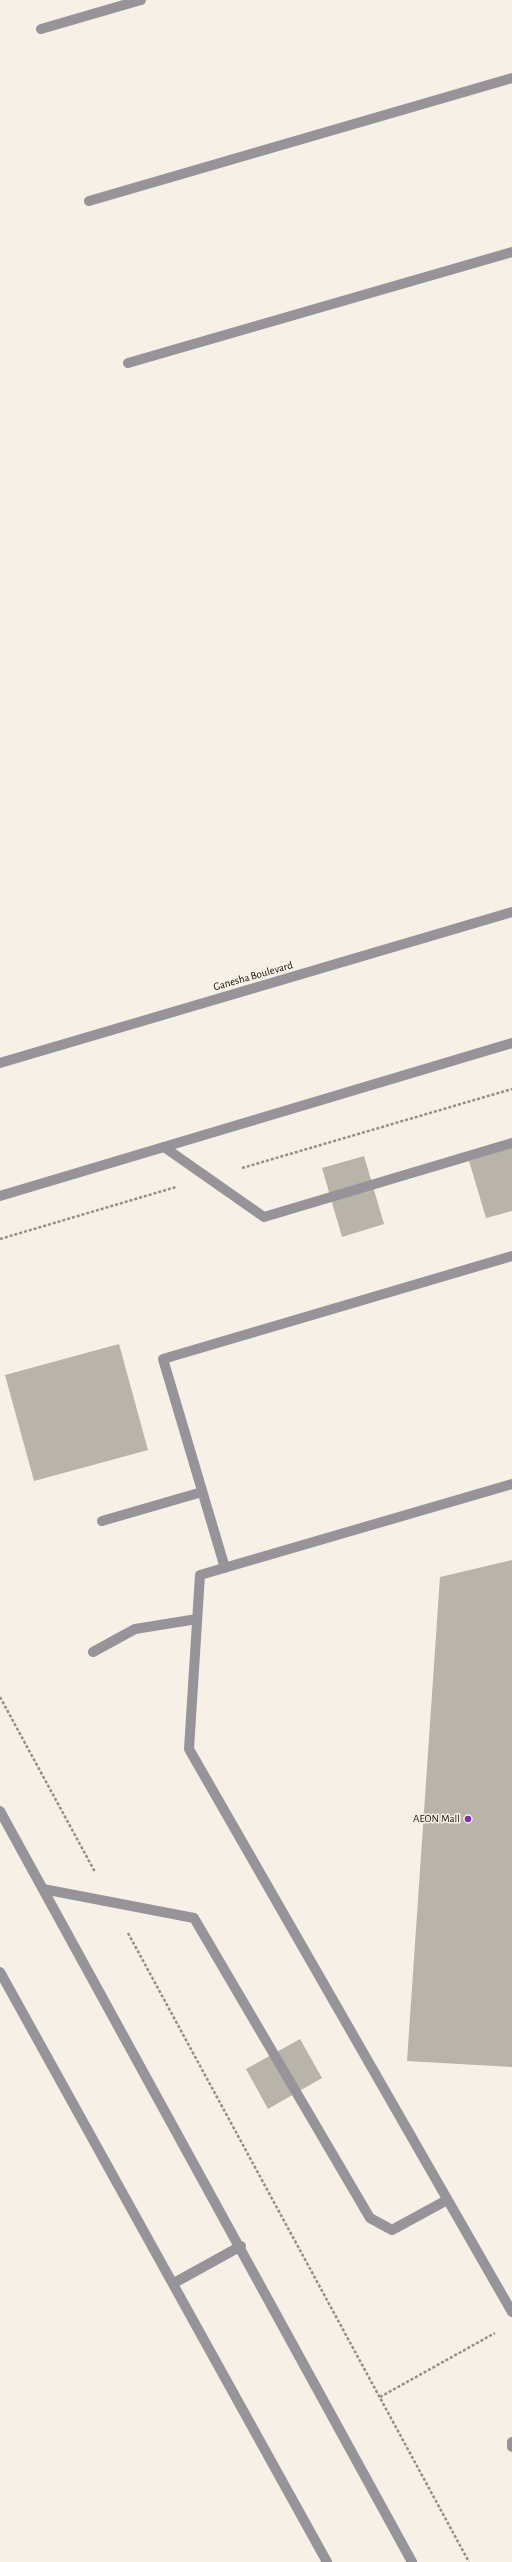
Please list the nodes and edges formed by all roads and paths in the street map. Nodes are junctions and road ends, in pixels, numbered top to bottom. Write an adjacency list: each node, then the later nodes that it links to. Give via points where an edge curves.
1 (141, 0): 2 (street)
2 (41, 29)
3 (512, 78): 4 (street)
4 (89, 201)
5 (512, 252): 6 (street)
6 (128, 363)
7 (512, 912): 9 (street, Ganesha Boulevard)
8 (512, 1044): 12 (street)
9 (0, 1063)
10 (512, 1089): 13 (path)
11 (512, 1143): 13 (street, via 264,1217)
12 (164, 1147): 13 (street); 14 (street)
13 (208, 1178): 15 (path)
14 (0, 1196)
15 (0, 1239)
16 (512, 1256): 18 (street, via 164,1359)
17 (512, 1484): 20 (street)
18 (202, 1492): 19 (street); 20 (street)
19 (102, 1521)
20 (224, 1568): 21 (street, via 200,1575)
21 (197, 1619): 22 (street, via 135,1630); 28 (street, via 188,1749)
22 (93, 1652)
23 (0, 1697): 26 (path)
24 (0, 1811): 25 (street)
25 (43, 1889): 26 (street); 29 (street)
26 (112, 1902): 28 (street, via 194,1918 370,2218 392,2230); 33 (path)
27 (0, 1972): 30 (street)
28 (447, 2200): 31 (street)
29 (241, 2246): 30 (street); 37 (street)
30 (174, 2283): 36 (street)
31 (512, 2312)
32 (498, 2331): 33 (path)
33 (380, 2397): 38 (path)
34 (512, 2442): 35 (street)
35 (512, 2447)
36 (327, 2562)
37 (412, 2562)
38 (469, 2562)

